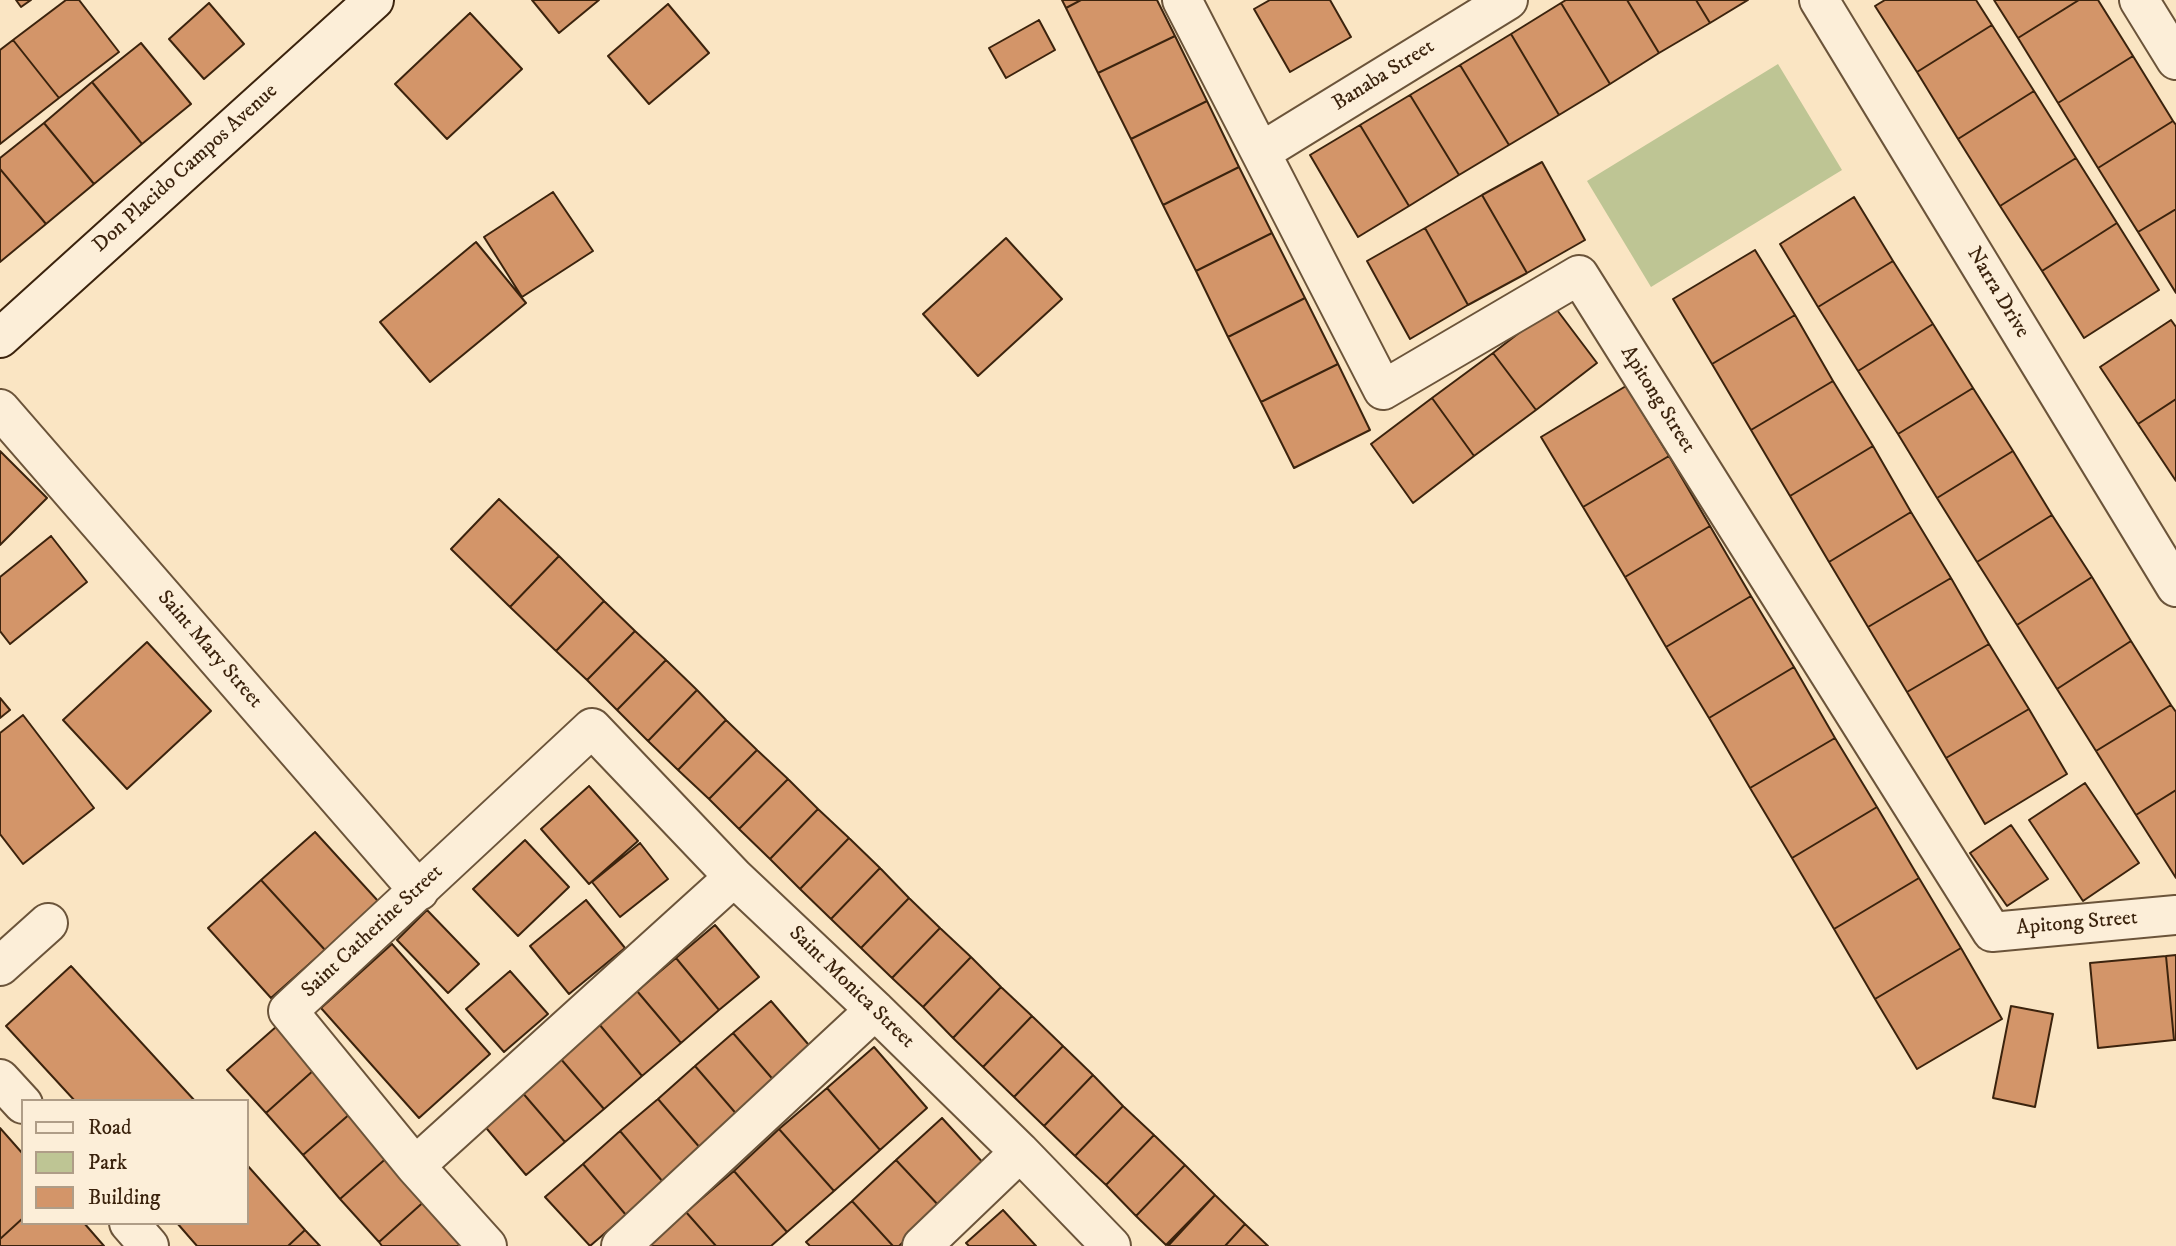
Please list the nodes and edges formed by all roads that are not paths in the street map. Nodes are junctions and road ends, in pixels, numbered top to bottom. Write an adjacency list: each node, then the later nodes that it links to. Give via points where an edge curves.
1 (374, 0): 8 (street, Don Placido Campos Avenue)
2 (1182, 0): 7 (street, Apitong Street)
3 (1508, 0): 7 (street, Banaba Street)
4 (1819, 0): 10 (street, Narra Drive)
5 (2139, 0): 6 (street)
6 (2176, 60)
7 (1261, 152): 14 (street, Apitong Street, via 1383,390 1579,275 1992,932)
8 (0, 338)
9 (0, 409): 13 (street, Saint Mary Street)
10 (2176, 587)
11 (592, 728): 12 (street, Saint Monica Street); 13 (street, Saint Catherine Street)
12 (734, 877): 17 (street, Saint Monica Street); 21 (street)
13 (419, 891): 21 (street, Saint Catherine Street, via 288,1011)
14 (2176, 915)
15 (48, 923): 16 (street)
16 (0, 966)
17 (875, 1010): 20 (street, Saint Monica Street); 25 (street)
18 (0, 1079): 19 (street)
19 (21, 1102)
20 (1020, 1152): 26 (street); 27 (street, Saint Monica Street)
21 (415, 1166): 24 (street, Saint Catherine Street)
22 (131, 1225): 23 (street)
23 (149, 1246)
24 (487, 1246)
25 (621, 1246)
26 (922, 1246)
27 (1111, 1246)

